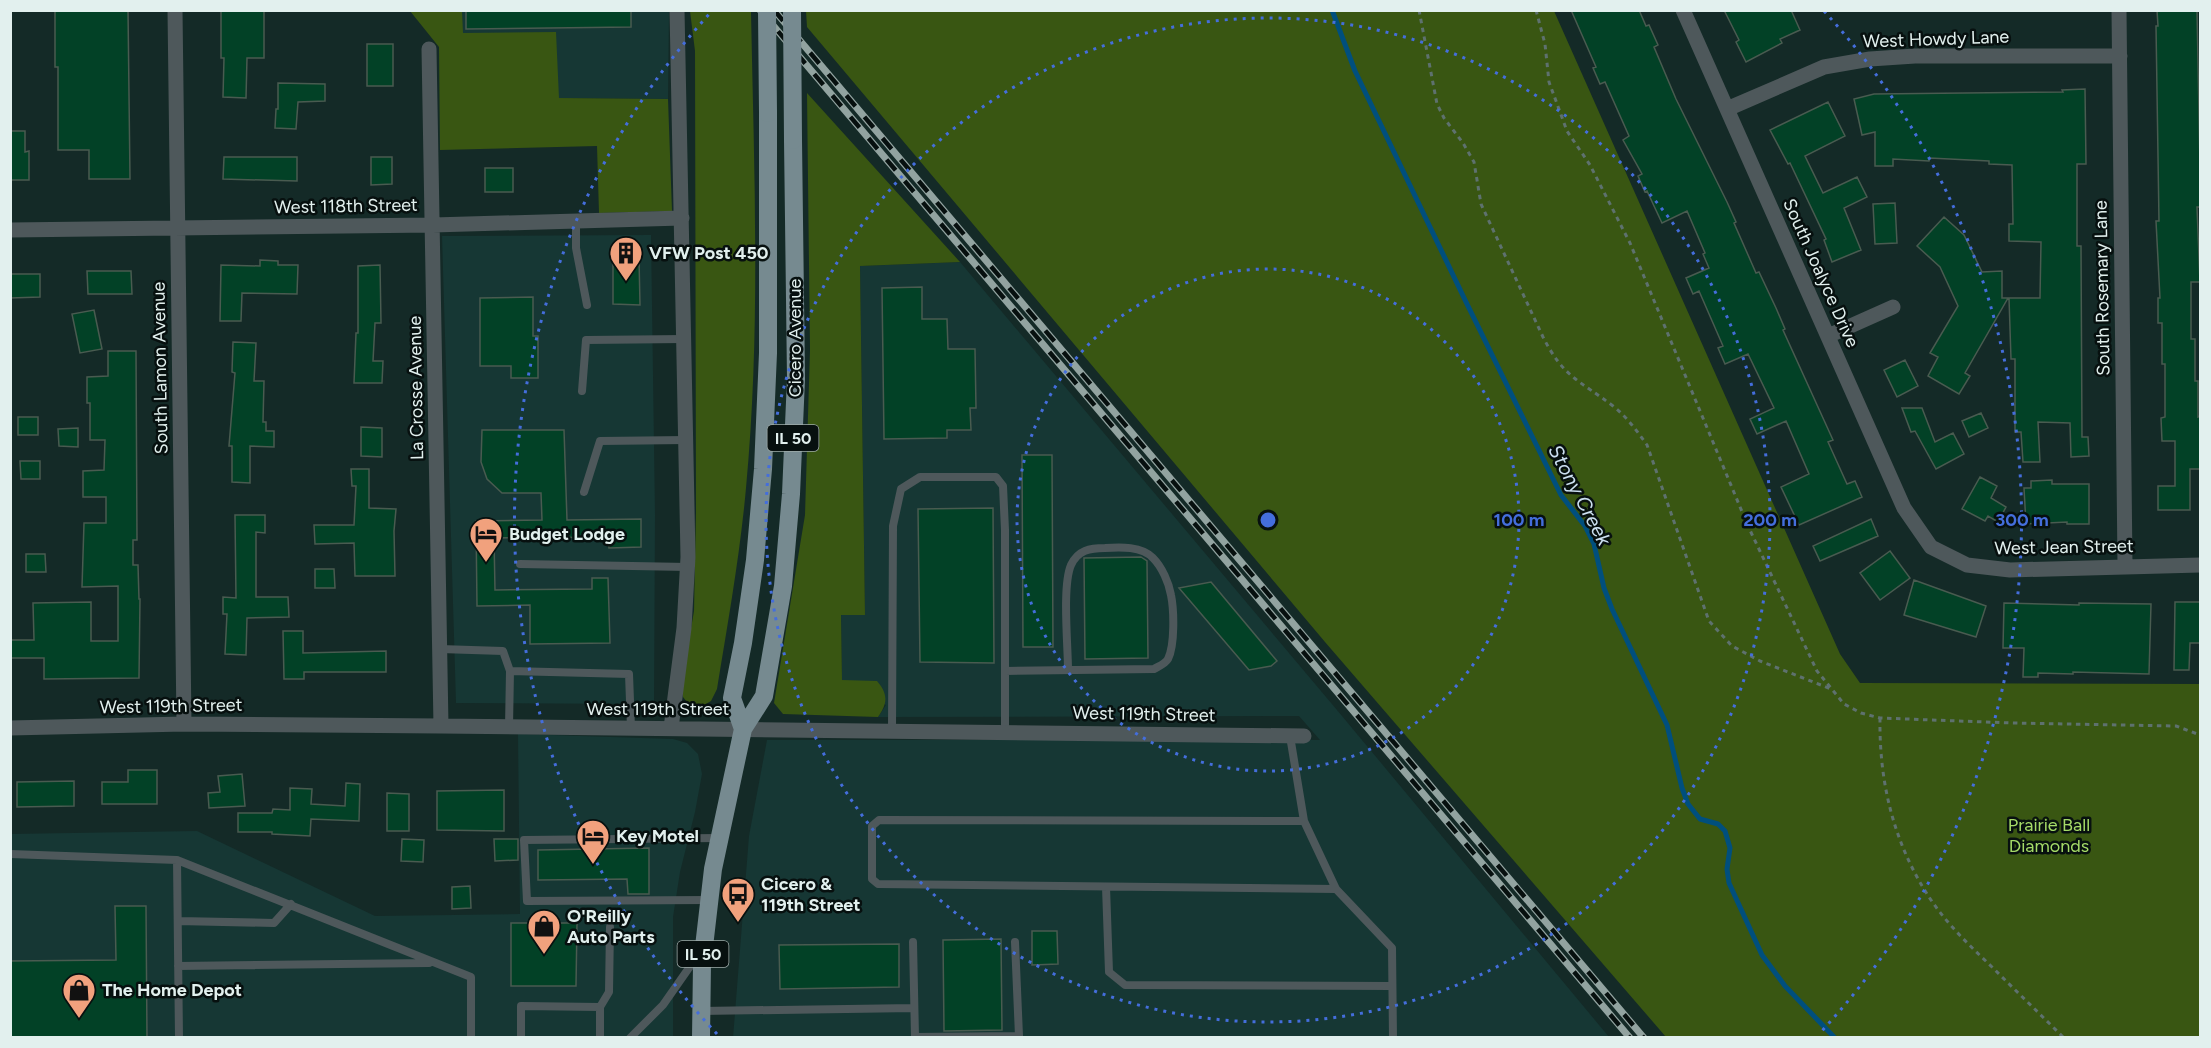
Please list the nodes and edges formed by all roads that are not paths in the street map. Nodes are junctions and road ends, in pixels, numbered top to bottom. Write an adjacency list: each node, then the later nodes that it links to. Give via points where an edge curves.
1 (175, 10): 13 (street, South Lamon Avenue)
2 (677, 10): 10 (street)
3 (767, 10): 37 (main road, Cicero Avenue / IL 50, bridge, via 768,353 755,560 732,698)
4 (792, 10): 37 (main road, Cicero Avenue / IL 50, bridge, via 796,379 791,494 783,586 764,696)
5 (1683, 10): 9 (street, South Joalyce Drive)
6 (2119, 10): 8 (street, South Rosemary Lane)
7 (429, 49): 12 (street, La Crosse Avenue)
8 (2120, 56): 9 (street, West Howdy Lane, via 1869,59 1824,67); 25 (street, South Rosemary Lane)
9 (1727, 109): 17 (street, South Joalyce Drive)
10 (682, 218): 11 (street, West 118th Street); 18 (street)
11 (576, 221): 12 (street, West 118th Street); 15 (lane, via 576,248)
12 (433, 225): 13 (street, West 118th Street); 27 (street, La Crosse Avenue)
13 (177, 228): 14 (street, West 118th Street); 31 (street, South Lamon Avenue)
14 (10, 230)
15 (587, 305)
16 (1893, 308): 17 (street)
17 (1828, 336): 22 (street, South Joalyce Drive, via 1904,508)
18 (684, 339): 19 (lane, via 586,340); 20 (street)
19 (582, 391)
20 (686, 440): 21 (lane, via 600,441); 26 (street)
21 (584, 492)
22 (1932, 547): 25 (street, West Jean Street, via 1966,565 2010,570)
23 (520, 564): 26 (lane)
24 (2200, 565): 25 (street, West Jean Street)
25 (2125, 566)
26 (688, 567): 36 (street)
27 (440, 649): 30 (lane, via 503,651); 32 (street, La Crosse Avenue)
28 (1005, 670): 29 (lane); 38 (lane, via 1003,486 996,477 920,477 901,489 894,526); 39 (lane)
29 (1068, 670): 29 (lane, via 1154,669 1167,661 1173,646 1171,595 1153,557 1137,549 1118,547 1078,553 1070,567 1067,587)
30 (510, 671): 33 (lane); 35 (lane, via 629,674)
31 (184, 724): 32 (street, West 119th Street); 34 (street, West 119th Street)
32 (441, 726): 33 (street, West 119th Street)
33 (509, 727): 35 (street, West 119th Street)
34 (10, 728)
35 (631, 728): 36 (street, West 119th Street)
36 (671, 728): 37 (street, West 119th Street)
37 (743, 729): 38 (street, West 119th Street); 42 (main road, Cicero Avenue / IL 50)
38 (892, 730): 39 (street, West 119th Street)
39 (1005, 732): 40 (street, West 119th Street)
40 (1297, 736): 41 (lane)
41 (1304, 821): 45 (lane, via 879,820 872,826 872,879 878,884); 46 (lane)
42 (719, 838): 47 (main road, Cicero Avenue / IL 50); 47 (lane, via 524,840 527,901)
43 (10, 854): 44 (lane)
44 (177, 860): 48 (lane); 49 (lane)
45 (1106, 887): 46 (lane); 56 (lane, via 1109,972 1125,986)
46 (1336, 889): 56 (lane, via 1392,948)
47 (709, 900): 53 (main road, Cicero Avenue / IL 50)
48 (291, 904): 49 (lane, via 274,923); 54 (lane)
49 (178, 921): 55 (lane)
50 (610, 927): 57 (lane, via 609,992)
51 (913, 942): 58 (lane)
52 (1016, 942): 58 (lane, via 1020,1036 915,1037)
53 (704, 946): 59 (main road, Cicero Avenue / IL 50); 64 (lane, via 663,1005)
54 (433, 963): 55 (lane); 61 (lane, via 471,977)
55 (178, 966): 60 (lane)
56 (1392, 986): 66 (lane)
57 (600, 1007): 62 (lane, via 521,1006); 63 (lane)
58 (914, 1008): 59 (lane)
59 (701, 1011): 65 (main road, Cicero Avenue / IL 50)
60 (179, 1038)
61 (471, 1038)
62 (520, 1038)
63 (600, 1038)
64 (630, 1038)
65 (701, 1038)
66 (1393, 1038)

